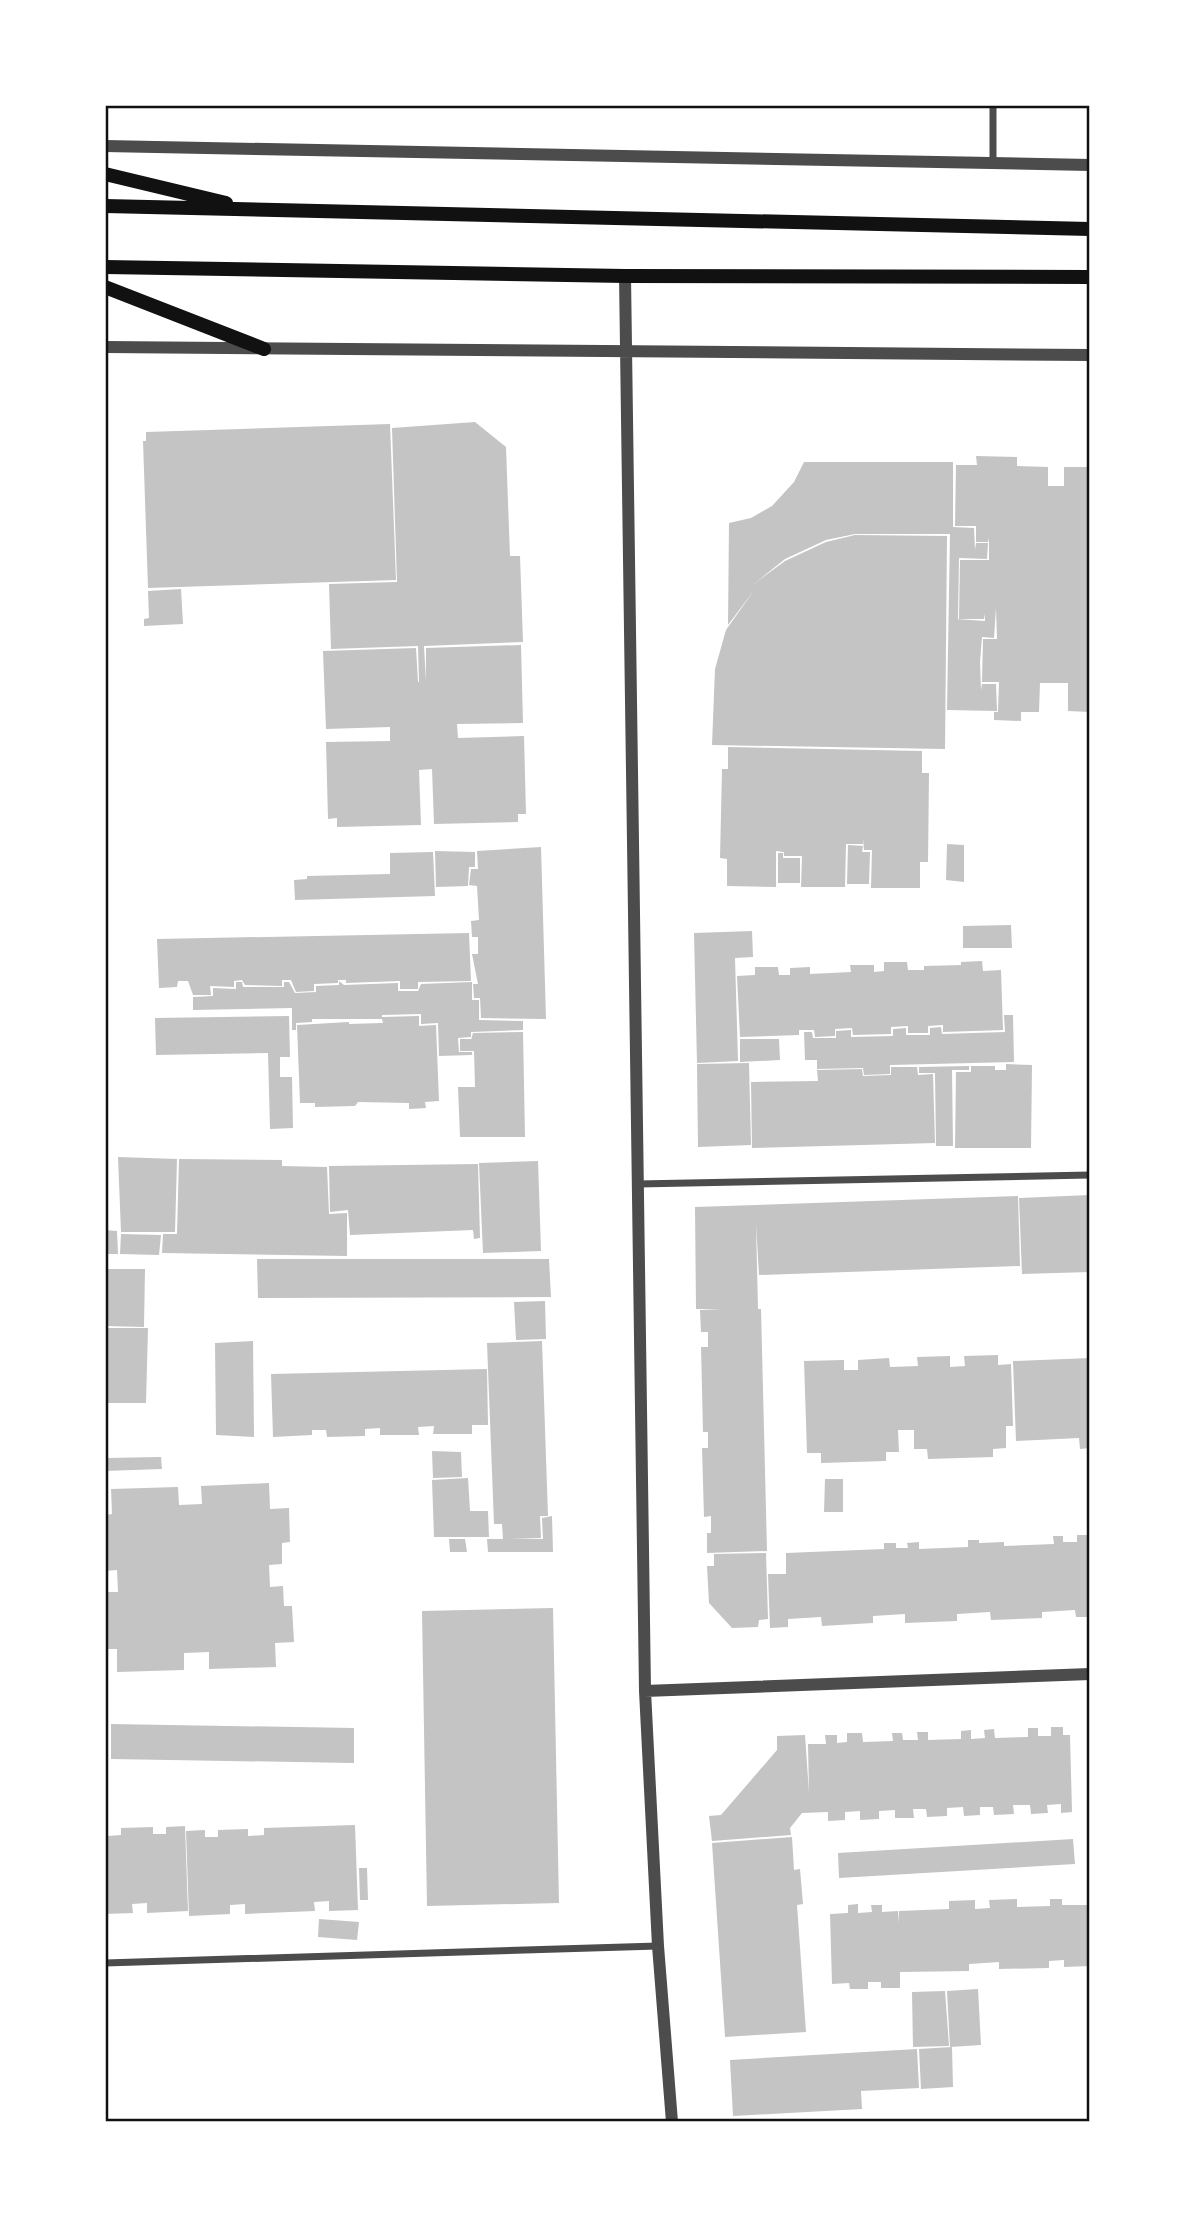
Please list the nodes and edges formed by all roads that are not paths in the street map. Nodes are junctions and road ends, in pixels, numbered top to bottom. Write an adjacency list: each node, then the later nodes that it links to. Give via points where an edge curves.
1 (993, 105): 3 (street)
2 (105, 146): 3 (street)
3 (993, 163): 4 (street)
4 (1090, 164)
5 (105, 174): 7 (main road)
6 (105, 206): 7 (main road)
7 (251, 210): 8 (main road)
8 (1090, 229)
9 (105, 267): 10 (main road)
10 (625, 276): 11 (main road); 15 (street)
11 (1090, 276)
12 (105, 287): 14 (main road)
13 (105, 347): 14 (street)
14 (264, 349): 15 (street)
15 (627, 351): 16 (street); 18 (street)
16 (1090, 355)
17 (1090, 1175): 18 (street)
18 (638, 1184): 20 (street)
19 (1090, 1674): 20 (street)
20 (645, 1691): 21 (street)
21 (658, 1946): 22 (street); 23 (street)
22 (105, 1964)
23 (672, 2122)

